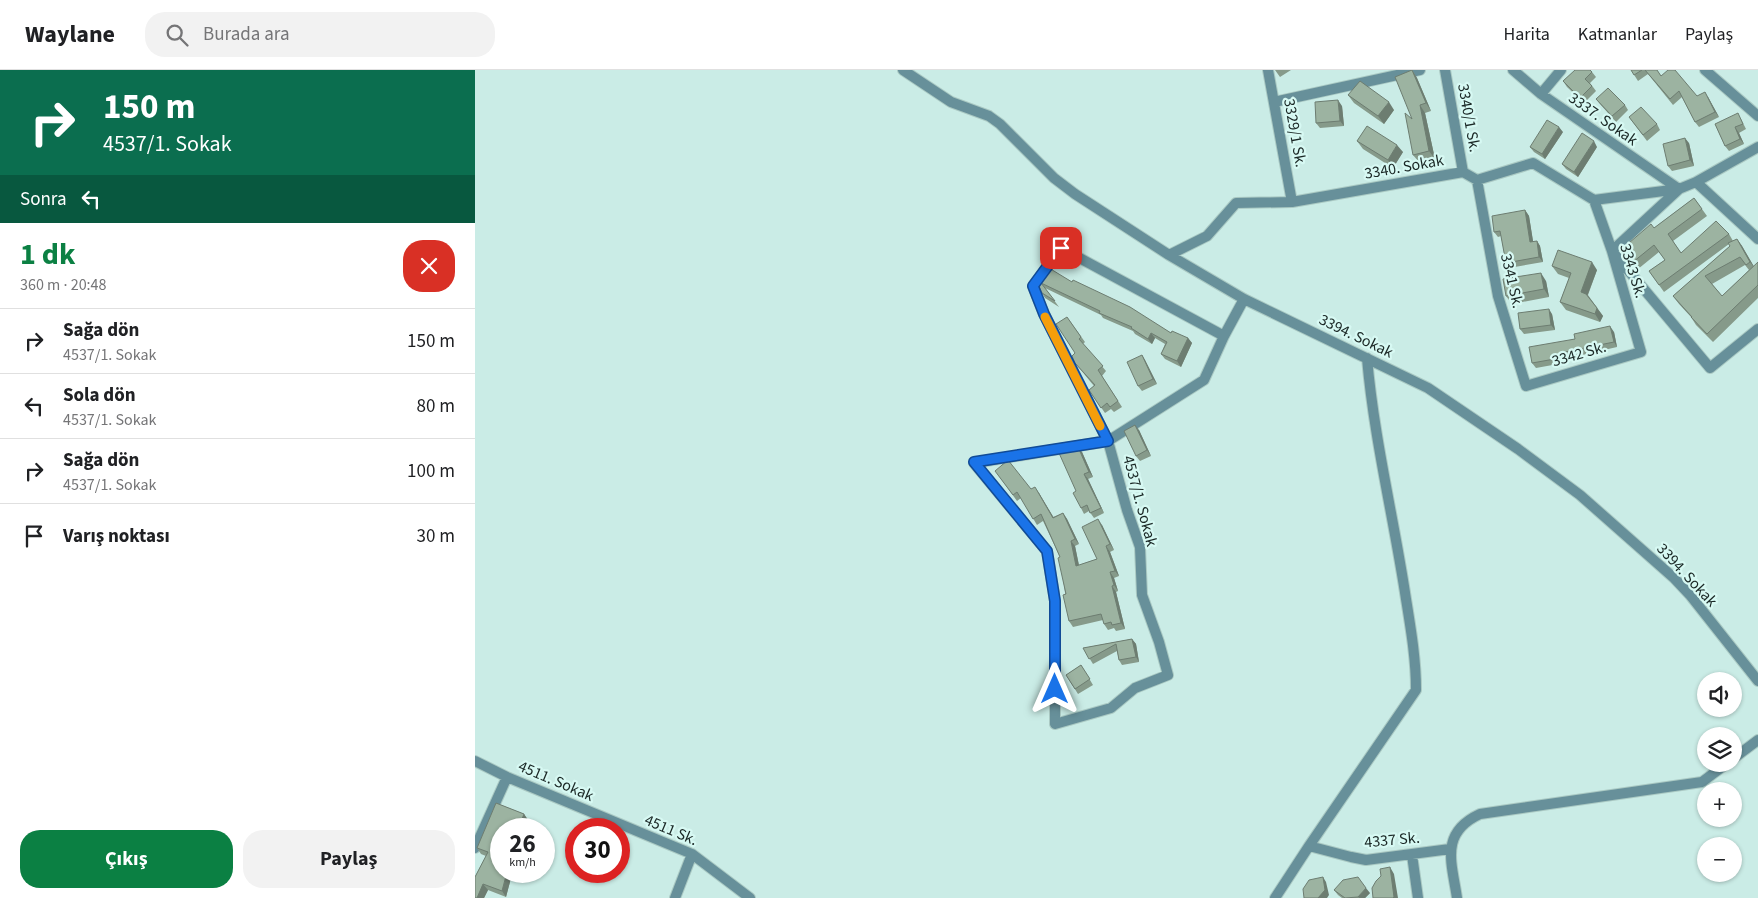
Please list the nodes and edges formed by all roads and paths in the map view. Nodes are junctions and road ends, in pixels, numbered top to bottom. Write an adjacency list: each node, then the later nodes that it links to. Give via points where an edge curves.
1 (903, 70): 20 (street, 3394. Sokak, via 951,102 989,116 1061,184)
2 (1268, 70): 9 (street, 3329/1 Sk.)
3 (1420, 70): 9 (street)
4 (1445, 70): 12 (street, 3340/1 Sk.)
5 (1513, 70): 8 (street, 3337. Sokak)
6 (1561, 70): 8 (street)
7 (1705, 70): 10 (street)
8 (1541, 94): 15 (street, 3337. Sokak)
9 (1274, 102): 17 (street, 3329/1 Sk.)
10 (1758, 116)
11 (1758, 147): 14 (street)
12 (1463, 172): 13 (street, 3340. Sokak); 17 (street, 3340. Sokak)
13 (1477, 180): 16 (street, via 1533,163); 26 (street, 3341 Sk., via 1498,296)
14 (1696, 182): 15 (street); 18 (street)
15 (1679, 189): 16 (street); 19 (street)
16 (1594, 200): 19 (street, 3343 Sk.)
17 (1292, 202): 20 (street, 3340. Sokak, via 1236,203 1207,236)
18 (1758, 239)
19 (1612, 251): 22 (street, via 1710,368); 24 (street, 3343 Sk.)
20 (1169, 255): 21 (street, 3394. Sokak)
21 (1244, 299): 23 (street); 25 (street, 3394. Sokak)
22 (1758, 328)
23 (1224, 336): 27 (street, 4537/1. Sokak, via 1204,380); 27 (street, 4537/1. Sokak, via 1061,248 1033,286 1048,323)
24 (1641, 352): 26 (street, 3342 Sk.)
25 (1367, 358): 28 (street, 3394. Sokak, via 1428,388 1580,495 1674,578); 36 (street, via 1370,394 1416,662 1416,690)
26 (1526, 386)
27 (1108, 441): 27 (street, 4537/1. Sokak, via 1140,547 1142,595 1168,675 1135,688 1111,708 1055,724 1055,601 1047,551 974,462)
28 (1758, 681)
29 (1758, 740): 30 (street)
30 (1742, 752)
31 (475, 761): 33 (street, 4511. Sokak)
32 (1715, 772): 38 (street, via 1701,782 1480,814 1462,826)
33 (507, 777): 34 (street, 4511. Sokak); 37 (street)
34 (603, 818)
35 (630, 829): 39 (street, 4511 Sk.)
36 (1309, 846): 40 (street, 4337 Sk., via 1367,860); 43 (street)
37 (475, 848)
38 (1450, 849): 40 (street, 4337 Sk.); 45 (street)
39 (692, 854): 41 (street); 42 (street, 4511 Sk.)
40 (1411, 855): 44 (street)
41 (675, 898)
42 (750, 898)
43 (1275, 898)
44 (1418, 898)
45 (1457, 898)

